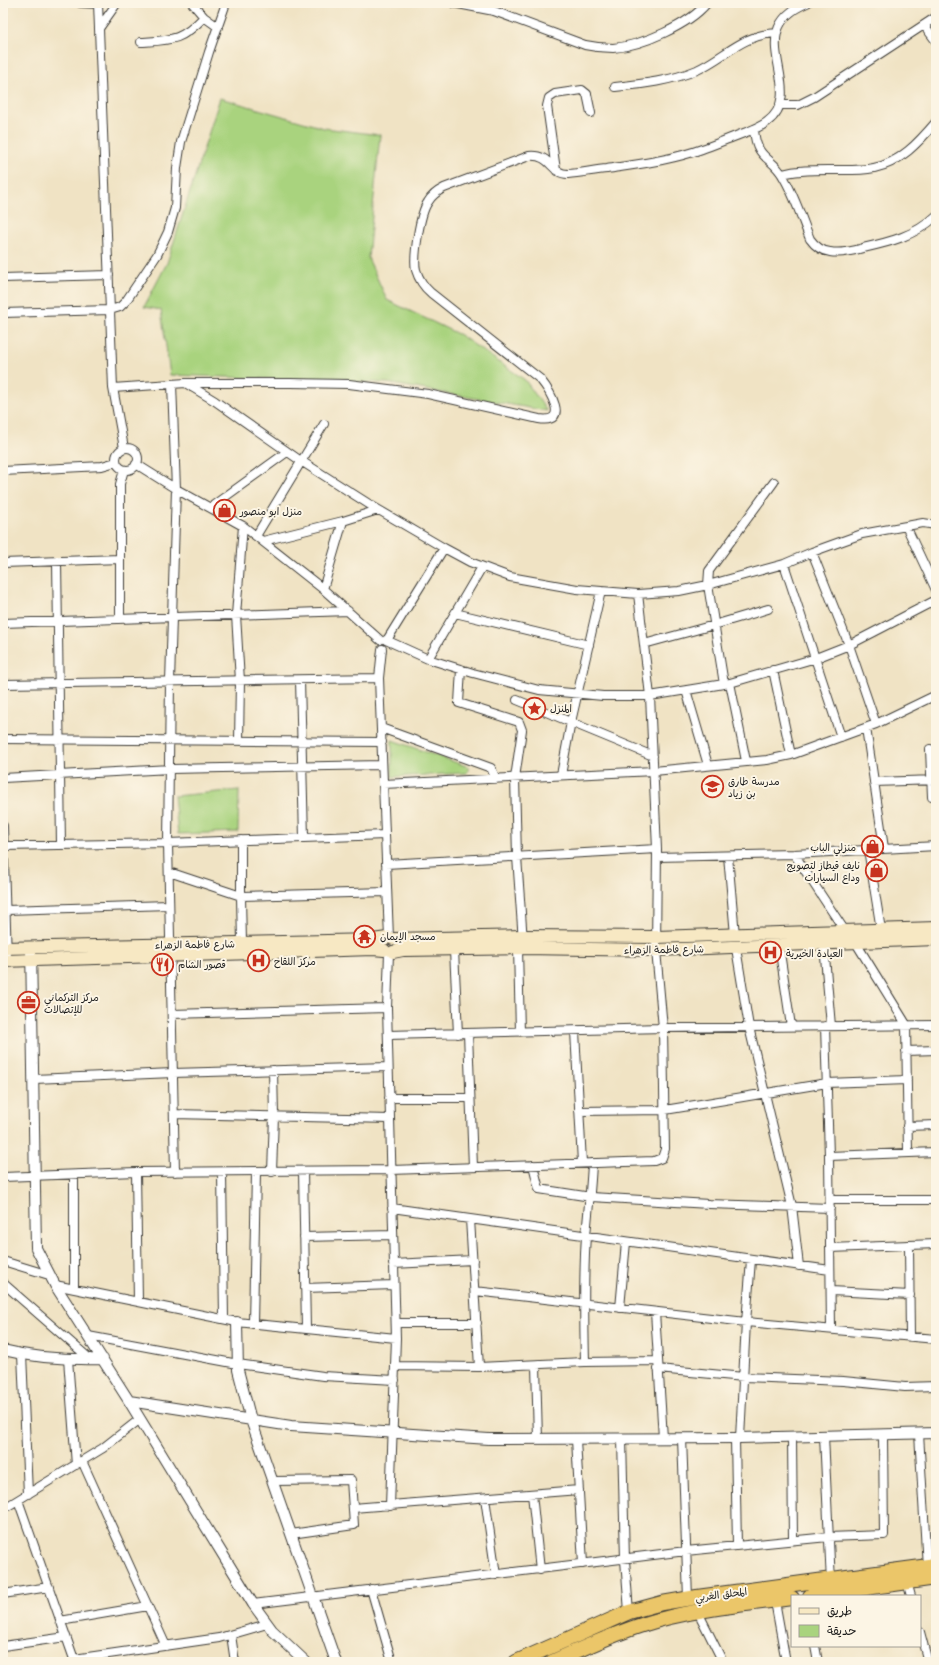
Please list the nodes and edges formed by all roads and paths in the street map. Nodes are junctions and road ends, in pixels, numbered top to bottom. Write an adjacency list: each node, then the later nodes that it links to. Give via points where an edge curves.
1 (80, 3): 8 (street)
2 (117, 3): 13 (street)
3 (192, 3): 9 (street)
4 (226, 3): 12 (street)
5 (453, 3): 6 (street, via 494,11 599,48 628,45 662,33)
6 (707, 3)
7 (807, 3): 14 (street, via 786,16)
8 (98, 4): 13 (street)
9 (204, 17): 12 (street); 16 (street, via 192,30 179,38)
10 (936, 17): 11 (street)
11 (924, 25): 15 (street); 18 (street, via 814,97 798,105)
12 (218, 26): 27 (street, via 181,142 175,208 168,232 157,255 126,301 117,309)
13 (100, 27): 25 (street)
14 (777, 33): 17 (street, via 750,38 708,64 686,74 651,83); 18 (street, via 776,47 782,90)
15 (936, 40)
16 (141, 42)
17 (615, 87)
18 (780, 105): 21 (street, via 772,118)
19 (591, 113): 22 (street, via 587,94 582,90 555,94 549,98 547,106)
20 (934, 128): 23 (street, via 907,152 882,166 863,170 804,170)
21 (754, 129): 22 (street, via 701,150 667,158 569,174); 23 (street, via 759,150)
22 (556, 170): 29 (street, via 544,158 529,156 439,190 425,207 415,255 418,276 427,289 540,379 555,404 556,413 551,418 539,419 454,398 378,387 320,383)
23 (782, 174): 24 (street, via 810,239 820,249 829,252 848,252 893,241 921,229)
24 (936, 216)
25 (109, 275): 26 (street); 27 (street)
26 (3, 278)
27 (110, 310): 28 (street); 31 (street)
28 (3, 313)
29 (186, 383): 30 (street); 34 (street)
30 (172, 384): 31 (street); 41 (street)
31 (113, 388): 33 (street)
32 (324, 424): 35 (street)
33 (124, 448): 36 (street, via 116,454); 37 (street, via 132,449 137,454)
34 (287, 452): 35 (street); 42 (street)
35 (300, 461): 43 (street); 48 (street)
36 (116, 462): 38 (street); 39 (street, via 102,466)
37 (136, 464): 38 (street, via 131,469); 41 (street)
38 (124, 470): 52 (street, via 120,484)
39 (3, 471)
40 (774, 482): 57 (street, via 709,570)
41 (176, 489): 42 (street); 67 (street)
42 (211, 507): 46 (street)
43 (378, 510): 44 (street); 50 (street)
44 (343, 521): 49 (street); 58 (street)
45 (936, 525): 47 (street, via 923,523)
46 (243, 526): 48 (street); 66 (street)
47 (906, 526): 51 (street, via 862,534); 59 (street)
48 (256, 536): 49 (street)
49 (263, 541): 58 (street)
50 (444, 548): 56 (street); 72 (street)
51 (812, 552): 55 (street); 75 (street)
52 (120, 559): 53 (street); 68 (street)
53 (57, 561): 54 (street); 69 (street)
54 (3, 563)
55 (784, 564): 57 (street); 76 (street)
56 (482, 567): 60 (street, via 510,576); 65 (street)
57 (708, 585): 61 (street, via 679,591); 71 (street)
58 (323, 589): 64 (street)
59 (936, 590)
60 (601, 591): 61 (street); 74 (street)
61 (638, 594): 73 (street)
62 (936, 600): 75 (street)
63 (768, 609): 71 (street)
64 (348, 611): 66 (street); 72 (street)
65 (455, 613): 74 (street); 77 (street)
66 (236, 615): 67 (street); 82 (street)
67 (172, 617): 68 (street); 83 (street)
68 (120, 618): 69 (street)
69 (58, 621): 70 (street); 86 (street)
70 (3, 623)
71 (714, 625): 73 (street); 84 (street)
72 (384, 640): 77 (street); 80 (street, via 388,646 382,649)
73 (644, 644): 90 (street)
74 (589, 645): 88 (street)
75 (849, 645): 76 (street); 93 (street)
76 (816, 658): 79 (street); 96 (street)
77 (428, 659): 78 (street)
78 (461, 669): 88 (street, via 539,690); 115 (street, via 459,703 519,722 522,730)
79 (773, 670): 84 (street); 104 (street)
80 (379, 678): 81 (street); 94 (street)
81 (300, 680): 82 (street); 101 (street)
82 (240, 681): 83 (street); 100 (street)
83 (170, 682): 86 (street); 99 (street)
84 (727, 683): 87 (street); 106 (street)
85 (3, 684): 86 (street)
86 (59, 684): 98 (street)
87 (686, 690): 90 (street); 108 (street)
88 (578, 693): 90 (street); 92 (street)
89 (936, 695): 93 (street)
90 (650, 696): 105 (street)
91 (517, 700): 92 (street)
92 (571, 722): 105 (street); 113 (street)
93 (876, 724): 95 (street)
94 (381, 728): 102 (street); 116 (street, via 491,768)
95 (866, 728): 96 (street); 118 (street)
96 (841, 737): 104 (street)
97 (3, 739): 98 (street)
98 (60, 739): 99 (street); 112 (street)
99 (170, 740): 100 (street); 110 (street)
100 (239, 741): 101 (street)
101 (301, 741): 102 (street); 109 (street)
102 (382, 742): 107 (street)
103 (930, 749): 117 (street)
104 (791, 755): 106 (street)
105 (653, 756): 111 (street)
106 (746, 761): 108 (street)
107 (382, 765): 109 (street); 119 (street)
108 (708, 765): 111 (street)
109 (302, 766): 110 (street); 123 (street)
110 (170, 769): 112 (street); 125 (street)
111 (654, 770): 113 (street); 131 (street)
112 (60, 775): 114 (street); 126 (street)
113 (561, 775): 115 (street)
114 (3, 778)
115 (515, 778): 116 (street); 134 (street)
116 (496, 779): 119 (street)
117 (934, 781): 118 (street); 120 (street)
118 (874, 782): 129 (street)
119 (383, 784): 122 (street)
120 (932, 797)
121 (3, 826): 127 (street)
122 (385, 835): 123 (street); 135 (street)
123 (304, 838): 124 (street)
124 (241, 840): 125 (street); 138 (street)
125 (168, 843): 126 (street); 136 (street)
126 (61, 845): 127 (street)
127 (3, 846): 140 (street)
128 (936, 846): 129 (street)
129 (884, 848): 130 (street)
130 (868, 849): 132 (street); 142 (street)
131 (657, 853): 133 (street); 134 (street); 145 (street)
132 (794, 854): 133 (street); 143 (street)
133 (728, 856): 144 (street)
134 (517, 857): 135 (street); 149 (street)
135 (386, 864): 137 (street)
136 (169, 872): 138 (street); 139 (street)
137 (387, 892): 138 (street); 151 (street)
138 (241, 896): 147 (street)
139 (169, 905): 140 (street); 156 (street)
140 (6, 910): 153 (street)
141 (936, 928): 142 (main road, شارع فاطمة الزهراء)
142 (881, 930): 143 (main road, شارع فاطمة الزهراء)
143 (845, 931): 144 (main road, شارع فاطمة الزهراء); 148 (street)
144 (734, 935): 145 (main road, شارع فاطمة الزهراء)
145 (656, 937): 149 (main road, شارع فاطمة الزهراء); 158 (street)
146 (936, 939): 148 (main road, شارع فاطمة الزهراء)
147 (242, 943): 151 (main road, شارع فاطمة الزهراء, via 373,940); 156 (main road, شارع فاطمة الزهراء)
148 (856, 943): 150 (main road, شارع فاطمة الزهراء); 163 (street)
149 (521, 944): 151 (main road, شارع فاطمة الزهراء); 157 (main road, شارع فاطمة الزهراء); 158 (main road, شارع فاطمة الزهراء); 170 (street)
150 (824, 944): 152 (main road, شارع فاطمة الزهراء); 166 (street)
151 (389, 945): 156 (main road, شارع فاطمة الزهراء, via 373,948); 157 (main road, شارع فاطمة الزهراء, via 402,950); 161 (street)
152 (779, 946): 155 (main road, شارع فاطمة الزهراء); 165 (street)
153 (5, 948): 154 (main road, شارع فاطمة الزهراء); 159 (street)
154 (31, 948): 156 (main road, شارع فاطمة الزهراء); 160 (street)
155 (736, 948): 158 (main road, شارع فاطمة الزهراء); 167 (street)
156 (170, 950): 160 (main road, شارع فاطمة الزهراء); 162 (street)
157 (454, 950): 172 (street)
158 (656, 950): 168 (street)
159 (5, 960): 160 (main road, شارع فاطمة الزهراء)
160 (31, 960): 179 (street)
161 (387, 1008): 162 (street); 173 (street)
162 (172, 1014): 178 (street)
163 (906, 1024): 164 (street); 166 (street); 175 (street)
164 (936, 1025)
165 (791, 1026): 166 (street); 167 (street)
166 (828, 1026): 181 (street)
167 (749, 1027): 168 (street); 182 (street)
168 (663, 1028): 169 (street); 185 (street)
169 (575, 1030): 170 (street); 186 (street)
170 (520, 1032): 171 (street)
171 (468, 1033): 172 (street); 184 (street)
172 (458, 1034): 173 (street)
173 (388, 1035): 176 (street)
174 (936, 1050): 175 (street)
175 (906, 1051): 180 (street)
176 (388, 1067): 177 (street); 183 (street)
177 (272, 1070): 178 (street); 188 (street)
178 (173, 1073): 179 (street); 187 (street)
179 (34, 1079): 208 (street)
180 (907, 1080): 181 (street); 191 (street)
181 (827, 1084): 182 (street); 194 (street)
182 (765, 1093): 185 (street); 212 (street)
183 (389, 1098): 184 (street); 189 (street)
184 (470, 1098): 198 (street)
185 (664, 1110): 186 (street); 196 (street, via 665,1149 662,1158 654,1161)
186 (579, 1111): 195 (street)
187 (174, 1114): 188 (street); 202 (street)
188 (274, 1116): 189 (street); 205 (street)
189 (390, 1119): 199 (street)
190 (936, 1125): 191 (street)
191 (907, 1126): 193 (street)
192 (936, 1152): 193 (street)
193 (908, 1153): 194 (street)
194 (829, 1156): 211 (street)
195 (582, 1163): 196 (street); 197 (street)
196 (592, 1163): 209 (street)
197 (533, 1165): 198 (street); 209 (street, via 539,1189)
198 (473, 1167): 199 (street)
199 (391, 1170): 200 (street); 213 (street)
200 (303, 1171): 205 (street); 217 (street)
201 (136, 1172): 202 (street); 206 (street); 237 (street)
202 (175, 1172): 203 (street)
203 (222, 1172): 204 (street); 241 (street)
204 (256, 1172): 205 (street); 246 (street)
205 (272, 1172)
206 (74, 1176): 208 (street); 233 (street)
207 (3, 1177): 208 (street)
208 (36, 1177): 228 (street, via 36,1248)
209 (591, 1197): 212 (street); 216 (street)
210 (936, 1200): 211 (street)
211 (830, 1204): 212 (street); 221 (street)
212 (792, 1206): 226 (street)
213 (392, 1208): 214 (street); 215 (street)
214 (470, 1219): 216 (street); 222 (street)
215 (393, 1235): 217 (street); 225 (street)
216 (586, 1236): 218 (street); 238 (street)
217 (304, 1237): 232 (street)
218 (626, 1242): 223 (street); 239 (street)
219 (936, 1244): 220 (street)
220 (909, 1245): 221 (street); 236 (street)
221 (830, 1248): 227 (street)
222 (473, 1260): 225 (street); 234 (street)
223 (751, 1260): 226 (street); 243 (street)
224 (3, 1261): 228 (street)
225 (393, 1264): 230 (street)
226 (799, 1266): 227 (street)
227 (830, 1270): 235 (street)
228 (49, 1275): 231 (street)
229 (3, 1283): 256 (street)
230 (394, 1285): 232 (street); 244 (street)
231 (55, 1286): 233 (street); 249 (street)
232 (305, 1288): 247 (street)
233 (74, 1289): 237 (street)
234 (475, 1291): 238 (street); 245 (street)
235 (831, 1291): 236 (street); 248 (street)
236 (910, 1295): 250 (street)
237 (138, 1301): 241 (street)
238 (583, 1304): 239 (street); 258 (street)
239 (620, 1308): 240 (street)
240 (655, 1312): 243 (street); 261 (street)
241 (224, 1319): 242 (street)
242 (237, 1322): 246 (street); 259 (street)
243 (746, 1322): 248 (street); 264 (street)
244 (396, 1323): 245 (street); 251 (street)
245 (476, 1323): 263 (street)
246 (253, 1324): 247 (street)
247 (306, 1328): 251 (street)
248 (831, 1330): 250 (street)
249 (88, 1336): 257 (street); 259 (street)
250 (910, 1337): 252 (street)
251 (396, 1338): 262 (street)
252 (936, 1339)
253 (3, 1350): 254 (street)
254 (22, 1354): 255 (street); 285 (street)
255 (68, 1359): 256 (street); 282 (street)
256 (90, 1359): 257 (street)
257 (103, 1359): 267 (street)
258 (585, 1362): 260 (street); 261 (street)
259 (238, 1364): 265 (street, via 323,1376); 269 (street)
260 (536, 1365): 263 (street); 279 (street)
261 (657, 1365): 264 (street); 276 (street)
262 (396, 1366): 263 (street); 265 (street)
263 (479, 1367)
264 (744, 1377): 266 (street, via 843,1381 905,1387); 278 (street)
265 (395, 1380): 270 (street)
266 (936, 1386)
267 (129, 1401): 268 (street); 269 (street)
268 (140, 1418): 282 (street, via 103,1448); 314 (street)
269 (251, 1420): 270 (street, via 291,1426); 283 (street)
270 (394, 1433): 279 (street, via 489,1439); 289 (street)
271 (936, 1433): 273 (street)
272 (883, 1434): 273 (street); 275 (street); 293 (street, via 884,1535)
273 (919, 1434): 299 (street)
274 (792, 1436): 275 (street); 278 (street); 294 (street)
275 (824, 1436): 293 (street)
276 (662, 1438): 277 (street); 281 (street)
277 (682, 1438): 278 (street); 296 (street)
278 (738, 1438): 295 (street)
279 (538, 1439): 280 (street)
280 (576, 1439): 281 (street); 284 (street)
281 (622, 1439): 297 (street)
282 (79, 1463): 285 (street); 315 (street)
283 (273, 1481): 290 (street, via 351,1480); 292 (street)
284 (579, 1490): 286 (street); 298 (street)
285 (28, 1494): 288 (street)
286 (532, 1494): 287 (street); 300 (street)
287 (485, 1498): 289 (street); 301 (street)
288 (18, 1500): 291 (street); 305 (street)
289 (390, 1506): 290 (street)
290 (353, 1508): 292 (street, via 354,1525)
291 (3, 1509)
292 (291, 1534): 310 (street)
293 (828, 1537): 294 (street); 304 (street)
294 (793, 1540): 295 (street)
295 (737, 1546): 296 (street)
296 (686, 1551): 297 (street); 311 (street)
297 (625, 1560): 298 (street); 316 (street)
298 (583, 1564): 300 (street)
299 (931, 1566): 304 (highway, المحلق الغربي)
300 (540, 1570): 301 (street)
301 (496, 1576): 306 (street)
302 (936, 1578): 303 (highway, المحلق الغربي)
303 (907, 1582): 304 (highway, المحلق الغربي); 309 (street)
304 (832, 1586): 308 (highway, المحلق الغربي); 311 (highway, المحلق الغربي)
305 (48, 1587): 307 (street); 318 (street)
306 (371, 1589): 310 (street); 330 (street)
307 (3, 1594)
308 (812, 1595)
309 (911, 1595)
310 (313, 1596): 314 (street); 329 (street)
311 (688, 1598): 316 (highway, المحلق الغربي)
312 (791, 1598): 313 (highway, المحلق الغربي)
313 (775, 1601): 317 (highway, المحلق الغربي); 334 (street)
314 (253, 1604): 319 (street)
315 (148, 1606): 318 (street); 324 (street)
316 (629, 1612): 331 (highway, المحلق الغربي)
317 (698, 1612): 332 (highway, المحلق الغربي, via 647,1623 617,1633); 333 (street)
318 (60, 1621): 322 (street)
319 (267, 1624): 320 (street); 328 (street)
320 (231, 1635): 324 (street); 327 (street)
321 (921, 1636): 336 (street)
322 (66, 1637): 323 (street); 326 (street)
323 (3, 1646)
324 (166, 1646): 326 (street)
325 (815, 1647): 335 (street)
326 (74, 1661)
327 (235, 1662)
328 (306, 1662)
329 (336, 1662)
330 (392, 1662)
331 (516, 1662)
332 (552, 1662)
333 (723, 1662)
334 (786, 1662)
335 (818, 1662)
336 (928, 1662)

